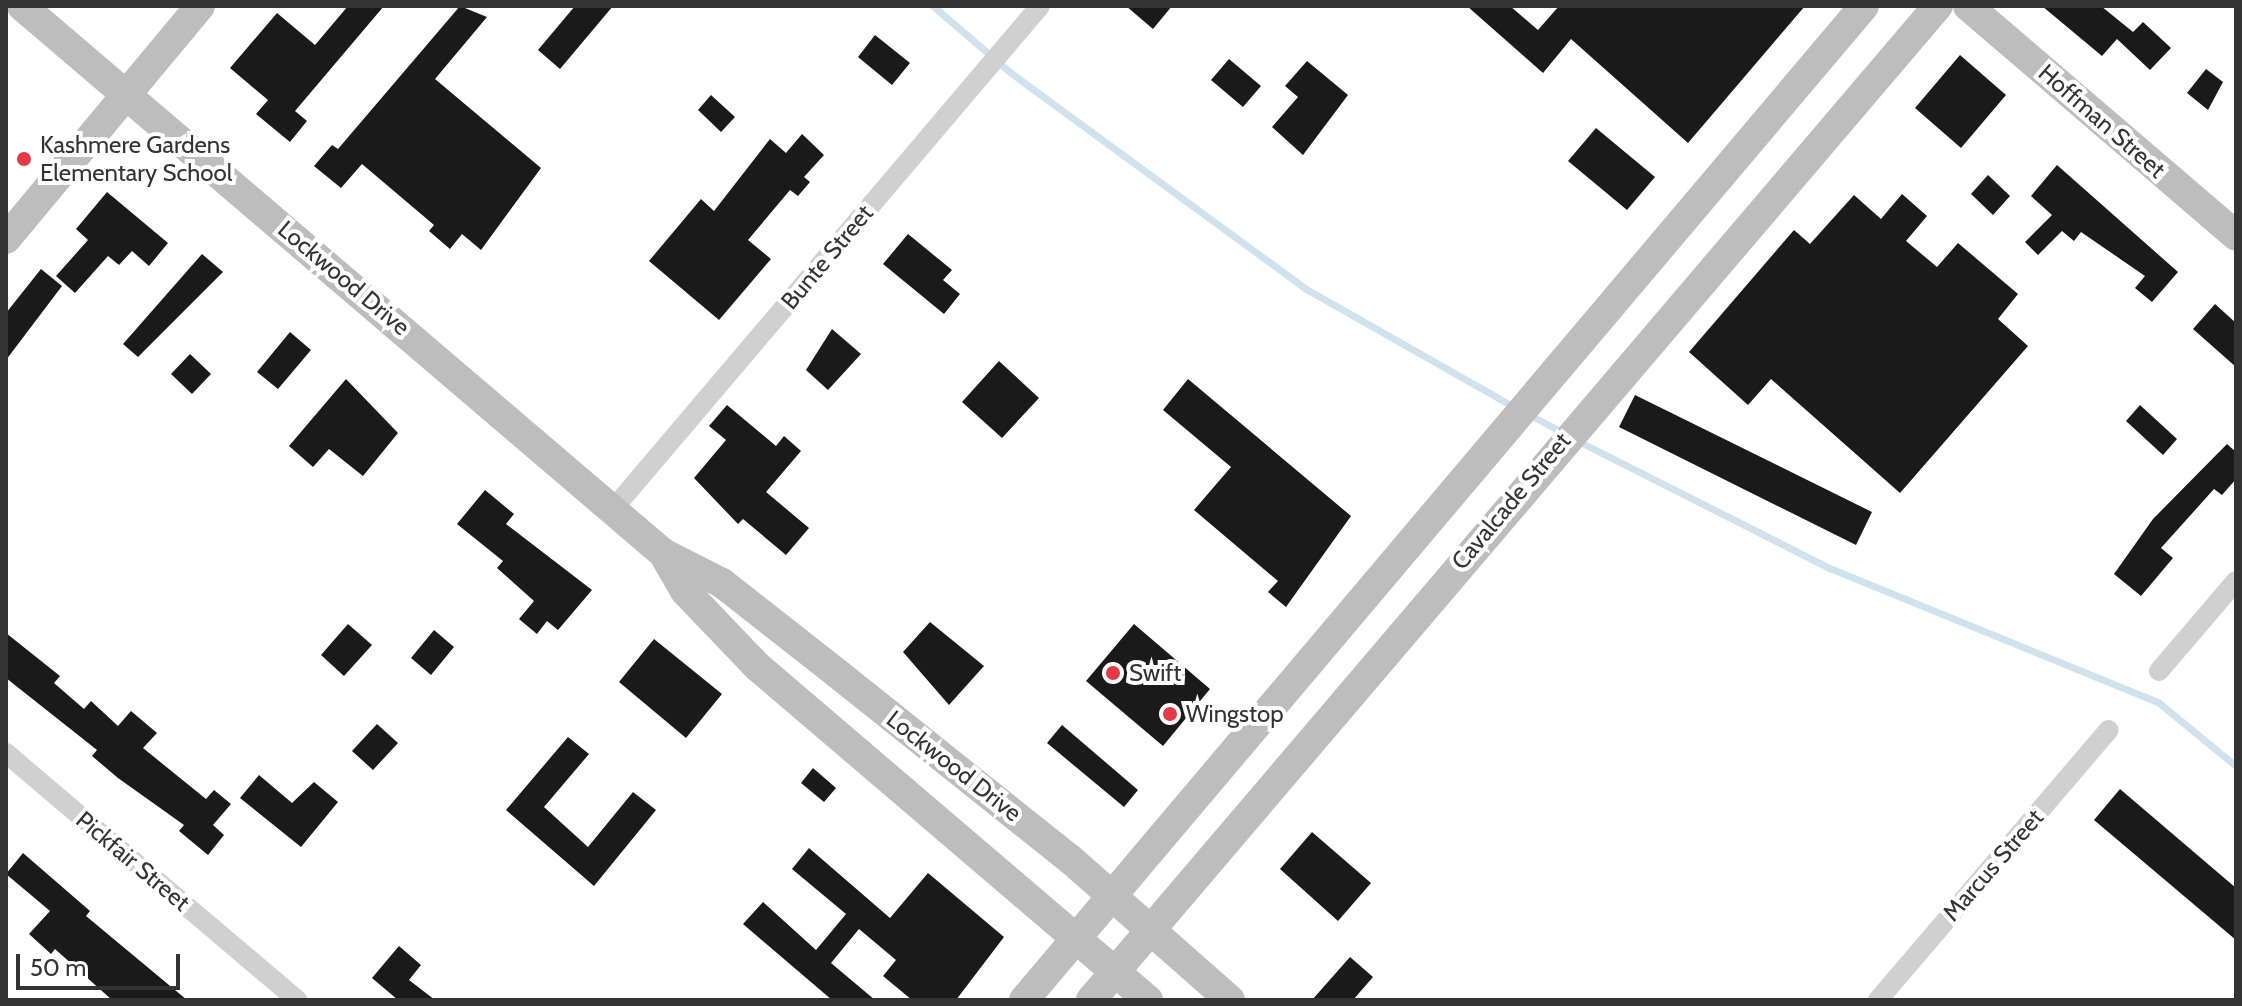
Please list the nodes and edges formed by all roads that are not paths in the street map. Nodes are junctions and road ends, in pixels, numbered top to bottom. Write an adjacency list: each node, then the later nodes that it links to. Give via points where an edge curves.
1 (22, 6): 7 (main road, Lockwood Drive)
2 (200, 6): 7 (main road)
3 (1040, 6): 12 (street, Bunte Street)
4 (1864, 6): 10 (main road)
5 (1938, 6): 11 (main road, Cavalcade Street)
6 (1968, 6): 8 (main road, Hoffman Street)
7 (128, 95): 9 (main road); 12 (main road, Lockwood Drive)
8 (2236, 236)
9 (6, 239)
10 (1634, 276): 11 (main road); 15 (main road)
11 (1676, 309): 16 (main road, Cavalcade Street)
12 (614, 508): 13 (main road, Lockwood Drive)
13 (663, 553): 18 (main road, Lockwood Drive, via 722,583); 19 (main road, Lockwood Drive, via 685,591)
14 (2236, 581): 17 (street)
15 (1377, 582): 16 (main road); 22 (main road)
16 (1416, 614): 23 (main road, Cavalcade Street)
17 (2159, 671)
18 (838, 674): 19 (main road); 22 (main road, Lockwood Drive)
19 (810, 711): 24 (main road, Lockwood Drive)
20 (2109, 730): 31 (street, Marcus Street)
21 (6, 753): 26 (street, Pickfair Street)
22 (1109, 893): 23 (main road, Lockwood Drive); 24 (main road)
23 (1148, 929): 25 (main road, Cavalcade Street); 30 (main road, Lockwood Drive)
24 (1076, 934): 25 (main road, Lockwood Drive); 27 (main road)
25 (1115, 969): 28 (main road, Cavalcade Street); 29 (main road, Lockwood Drive)
26 (297, 1000)
27 (1024, 1000)
28 (1091, 1000)
29 (1148, 1000)
30 (1230, 1000)
31 (1878, 1000)

